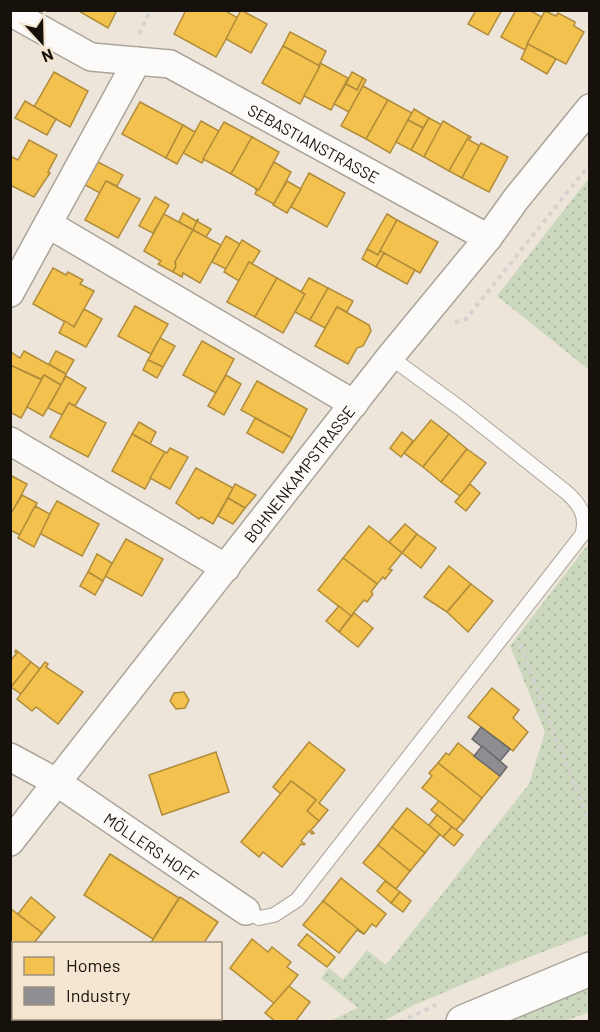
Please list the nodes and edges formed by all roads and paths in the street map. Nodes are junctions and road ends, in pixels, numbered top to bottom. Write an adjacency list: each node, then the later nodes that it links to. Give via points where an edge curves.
1 (10, 12): 2 (street, SEBASTIANSTRASSE, via 91,57)
2 (137, 61): 4 (street); 5 (street, SEBASTIANSTRASSE, via 170,64)
3 (590, 108): 5 (street, BOHNENKAMPSTRASSE)
4 (48, 224): 6 (street); 8 (street)
5 (488, 238): 7 (street, BOHNENKAMPSTRASSE)
6 (10, 292)
7 (390, 357): 8 (street, BOHNENKAMPSTRASSE); 10 (lane, via 566,492)
8 (354, 404): 11 (street, BOHNENKAMPSTRASSE)
9 (10, 441): 11 (street)
10 (586, 514): 12 (lane, via 582,535)
11 (226, 568): 14 (street, BOHNENKAMPSTRASSE)
12 (512, 625): 15 (path); 17 (lane, via 297,900 281,911 259,918)
13 (10, 757): 14 (street, MÖLLERS HOFF)
14 (57, 783): 16 (street, BOHNENKAMPSTRASSE); 17 (street, MÖLLERS HOFF)
15 (590, 825)
16 (10, 842)
17 (246, 911)
18 (590, 969): 19 (street)
19 (463, 1022)

